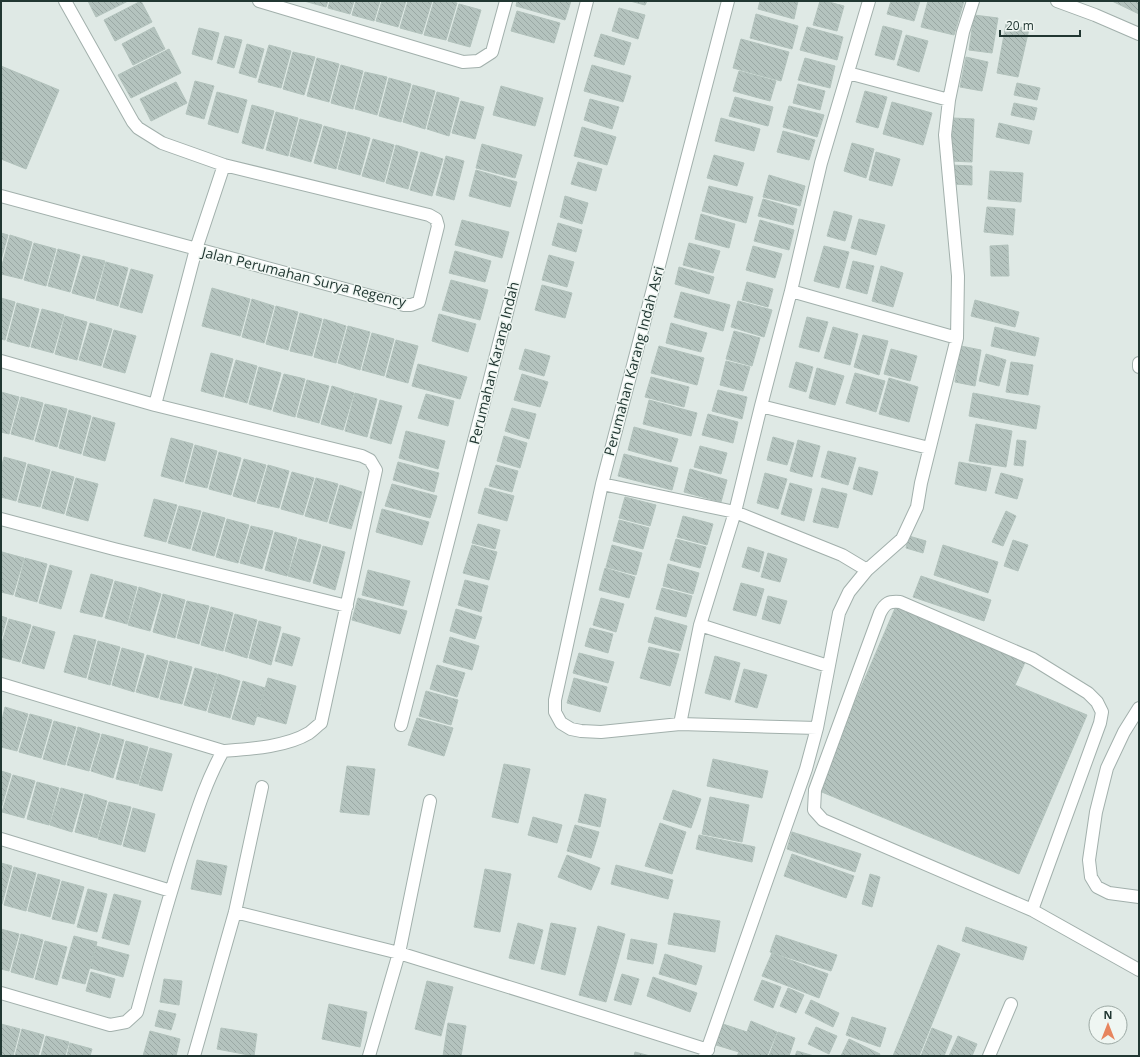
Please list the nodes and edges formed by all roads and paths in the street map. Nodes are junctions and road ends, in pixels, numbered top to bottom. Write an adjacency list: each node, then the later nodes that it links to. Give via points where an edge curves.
1 (65, 1): 12 (street, Jalan Perumahan Surya Regency, via 138,128 162,143)
2 (259, 1): 3 (street, via 463,62 478,62 492,52)
3 (506, 1)
4 (587, 1): 33 (street, Perumahan Karang Indah)
5 (728, 1): 23 (street, Perumahan Karang Indah Asri)
6 (869, 1): 10 (street)
7 (973, 1): 11 (street, via 963,32)
8 (1057, 1): 9 (street)
9 (1139, 34)
10 (848, 73): 11 (street); 15 (street, via 821,163)
11 (949, 100): 16 (street, via 945,135 958,276)
12 (224, 165): 14 (street, Jalan Perumahan Surya Regency); 14 (street, Jalan Perumahan Surya Regency, via 429,215 436,219 438,226 419,302 404,305)
13 (1, 196): 14 (street, Jalan Perumahan Surya Regency)
14 (196, 249): 20 (street, Jalan Perumahan Surya Regency)
15 (791, 291): 16 (street); 21 (street)
16 (957, 338): 22 (street)
17 (1, 361): 20 (street)
18 (1139, 363): 19 (street)
19 (1139, 367)
20 (155, 404): 27 (street, via 370,460 376,470)
21 (760, 406): 22 (street); 24 (street)
22 (929, 448): 26 (street, via 917,506 902,539)
23 (602, 484): 24 (street); 32 (street, Perumahan Karang Indah Asri, via 555,700 555,712 561,723 571,729 600,732)
24 (734, 512): 26 (street, via 842,555); 28 (street)
25 (1, 519): 27 (street)
26 (867, 570): 29 (street, via 849,592 839,613)
27 (347, 606): 35 (street, via 321,723 308,733 284,742)
28 (700, 625): 29 (street); 32 (street)
29 (828, 666): 34 (street)
30 (1, 684): 35 (street)
31 (1139, 708): 40 (street, via 1107,768 1096,812 1089,860 1091,877 1097,887 1109,893)
32 (680, 724): 34 (street)
33 (401, 725)
34 (816, 728): 47 (street, via 806,769)
35 (223, 751): 39 (street, via 201,798)
36 (262, 787): 42 (street)
37 (430, 801): 43 (street)
38 (1, 839): 39 (street)
39 (171, 891): 45 (street, via 137,1012 126,1022 110,1025)
40 (1139, 897)
41 (1032, 910): 41 (street, via 1102,712 1088,693 1033,659 900,602 884,605 815,790 814,810 823,820); 44 (street)
42 (235, 912): 43 (street); 48 (street)
43 (399, 953): 47 (street); 49 (street)
44 (1139, 970)
45 (1, 993)
46 (1011, 1004): 50 (street)
47 (707, 1053)
48 (194, 1056)
49 (369, 1056)
50 (989, 1056)

